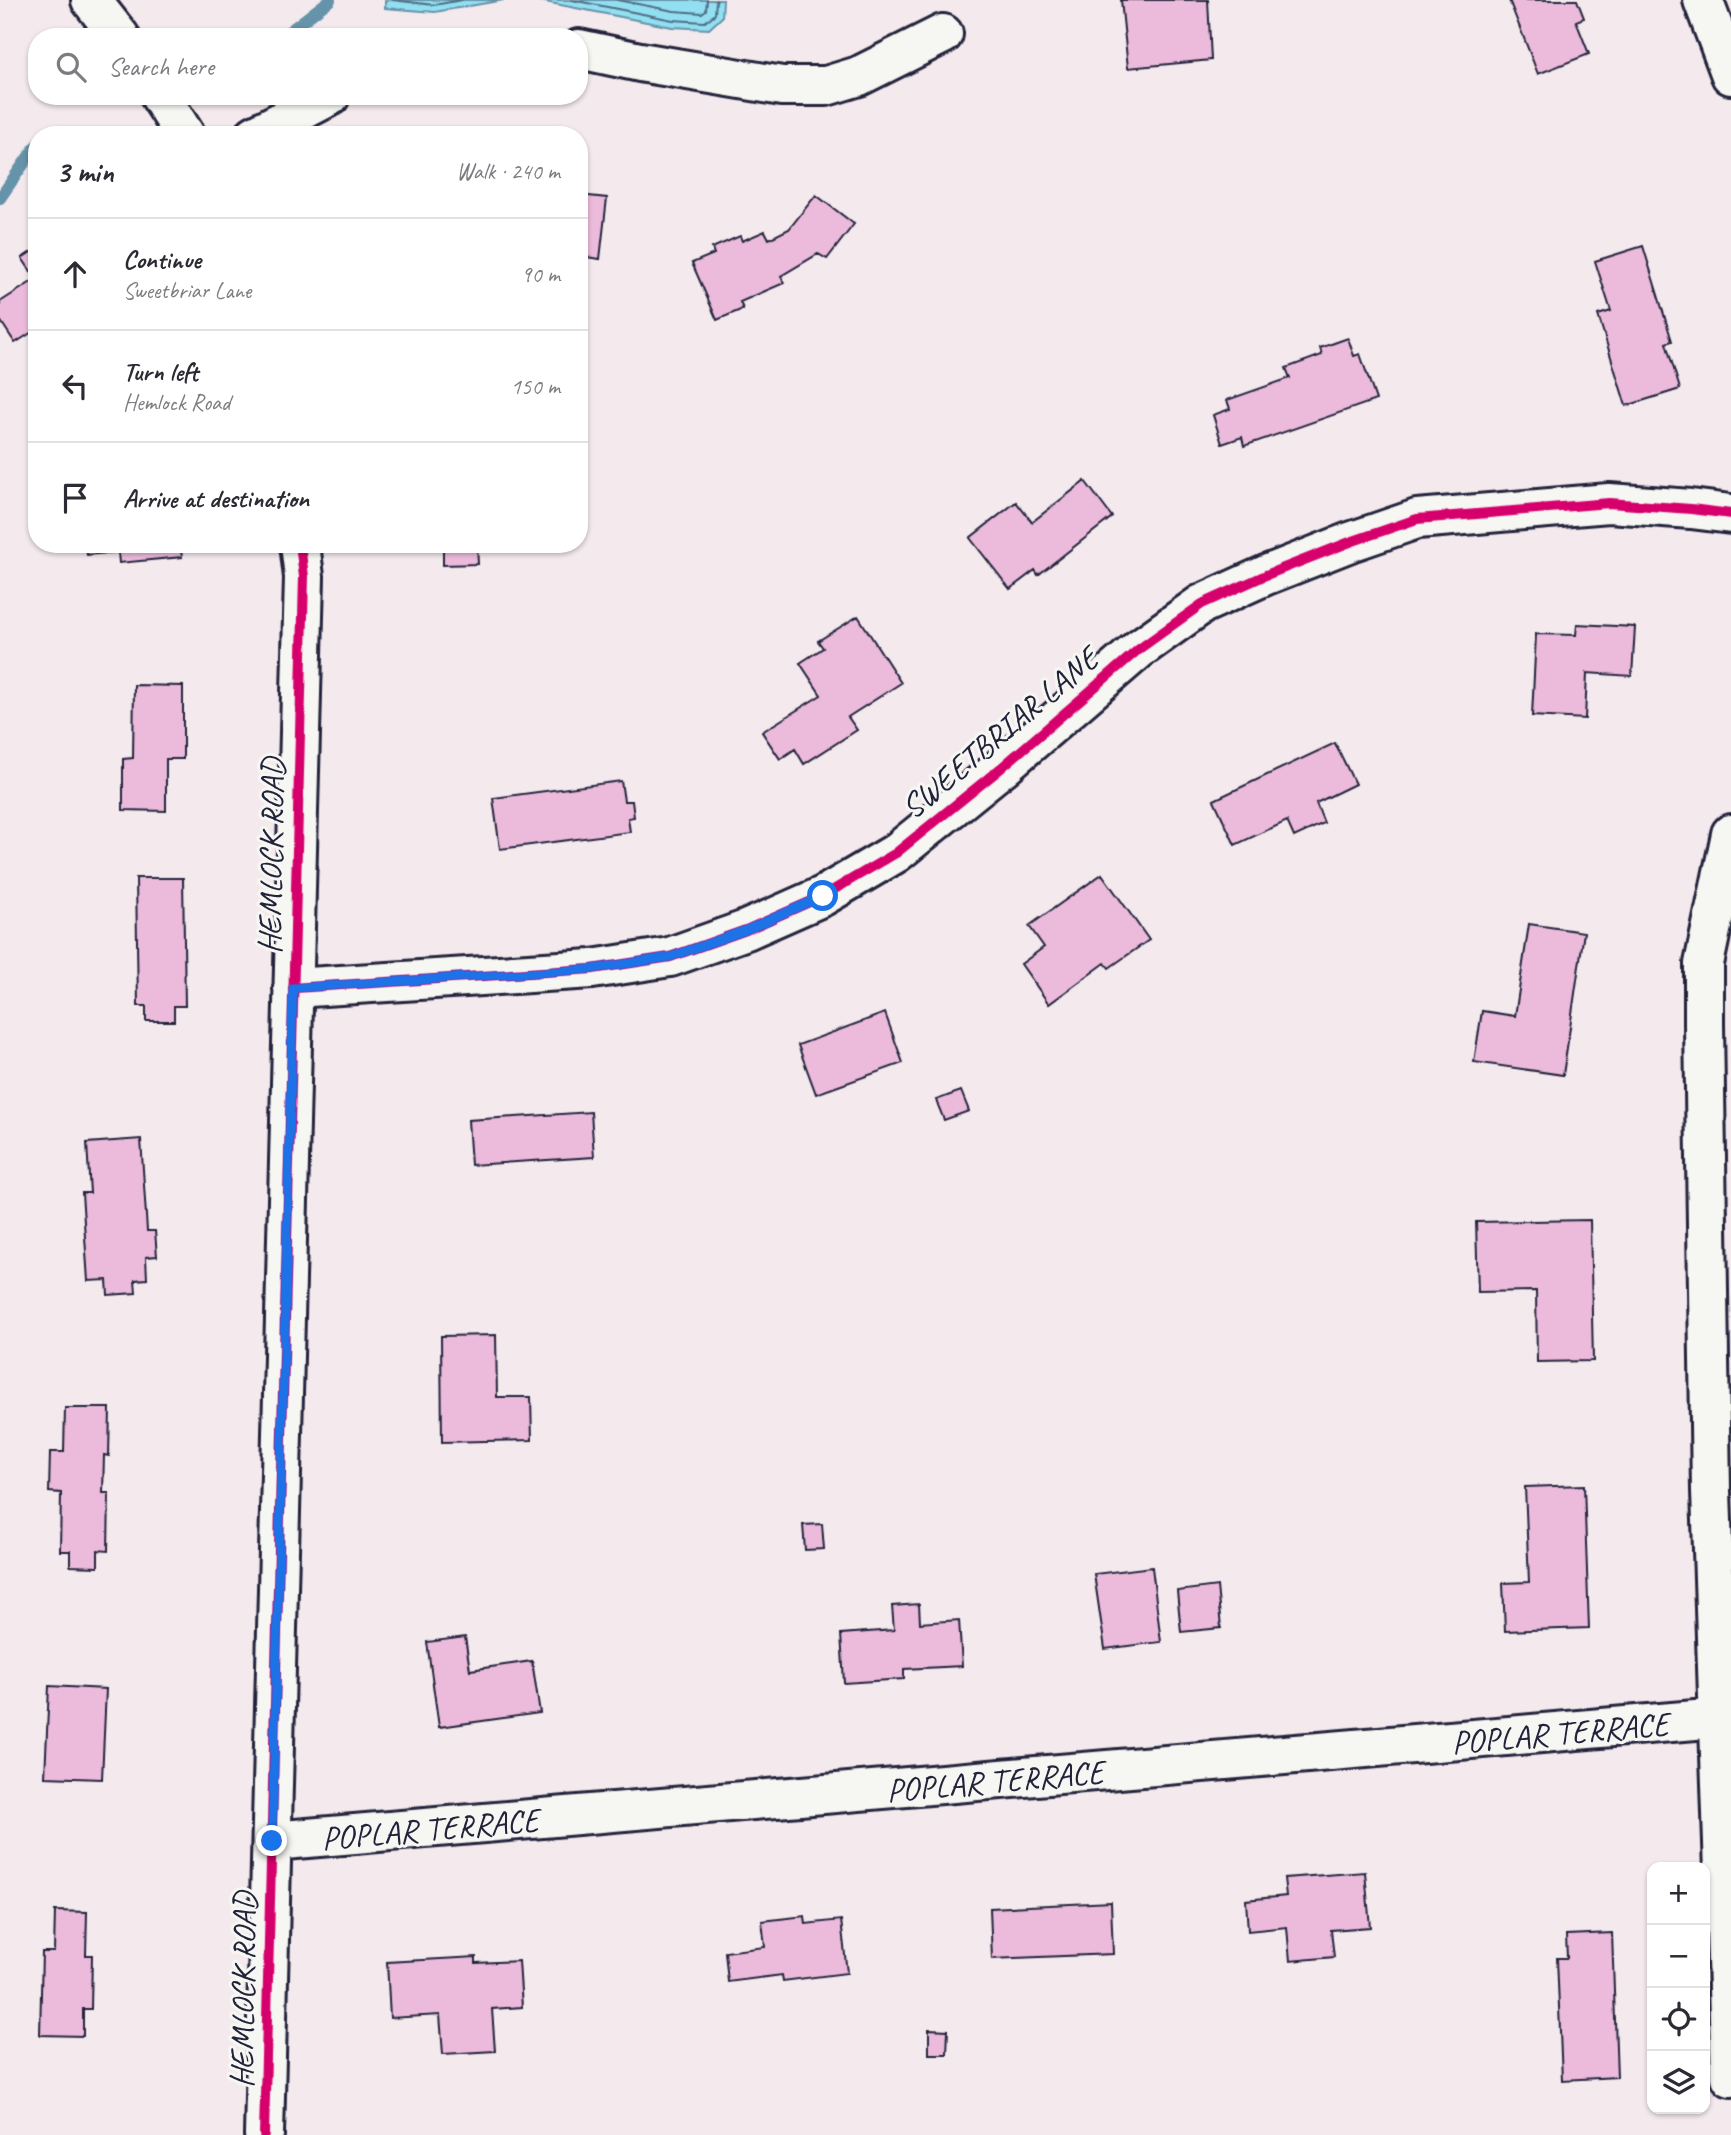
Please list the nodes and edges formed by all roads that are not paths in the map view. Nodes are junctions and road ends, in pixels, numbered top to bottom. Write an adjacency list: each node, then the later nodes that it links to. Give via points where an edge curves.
1 (91, 0): 3 (street)
2 (1703, 0): 6 (street)
3 (113, 28)
4 (943, 34): 5 (street, via 859,76 826,86 782,86)
5 (588, 51)
6 (1731, 75)
7 (166, 105): 9 (street)
8 (313, 105): 10 (street)
9 (179, 126)
10 (272, 126)
11 (1731, 514): 14 (street, SWEETBRIAR LANE, via 1609,503 1417,519 1350,541 1202,604 1139,649 896,853 823,896 746,930 670,957 592,969)
12 (301, 553): 14 (street, HEMLOCK ROAD)
13 (1731, 834): 15 (street, via 1704,964)
14 (293, 988): 16 (street, HEMLOCK ROAD)
15 (1719, 1718): 16 (street, POPLAR TERRACE); 17 (street)
16 (272, 1841): 18 (street, HEMLOCK ROAD)
17 (1731, 2077)
18 (264, 2135)

